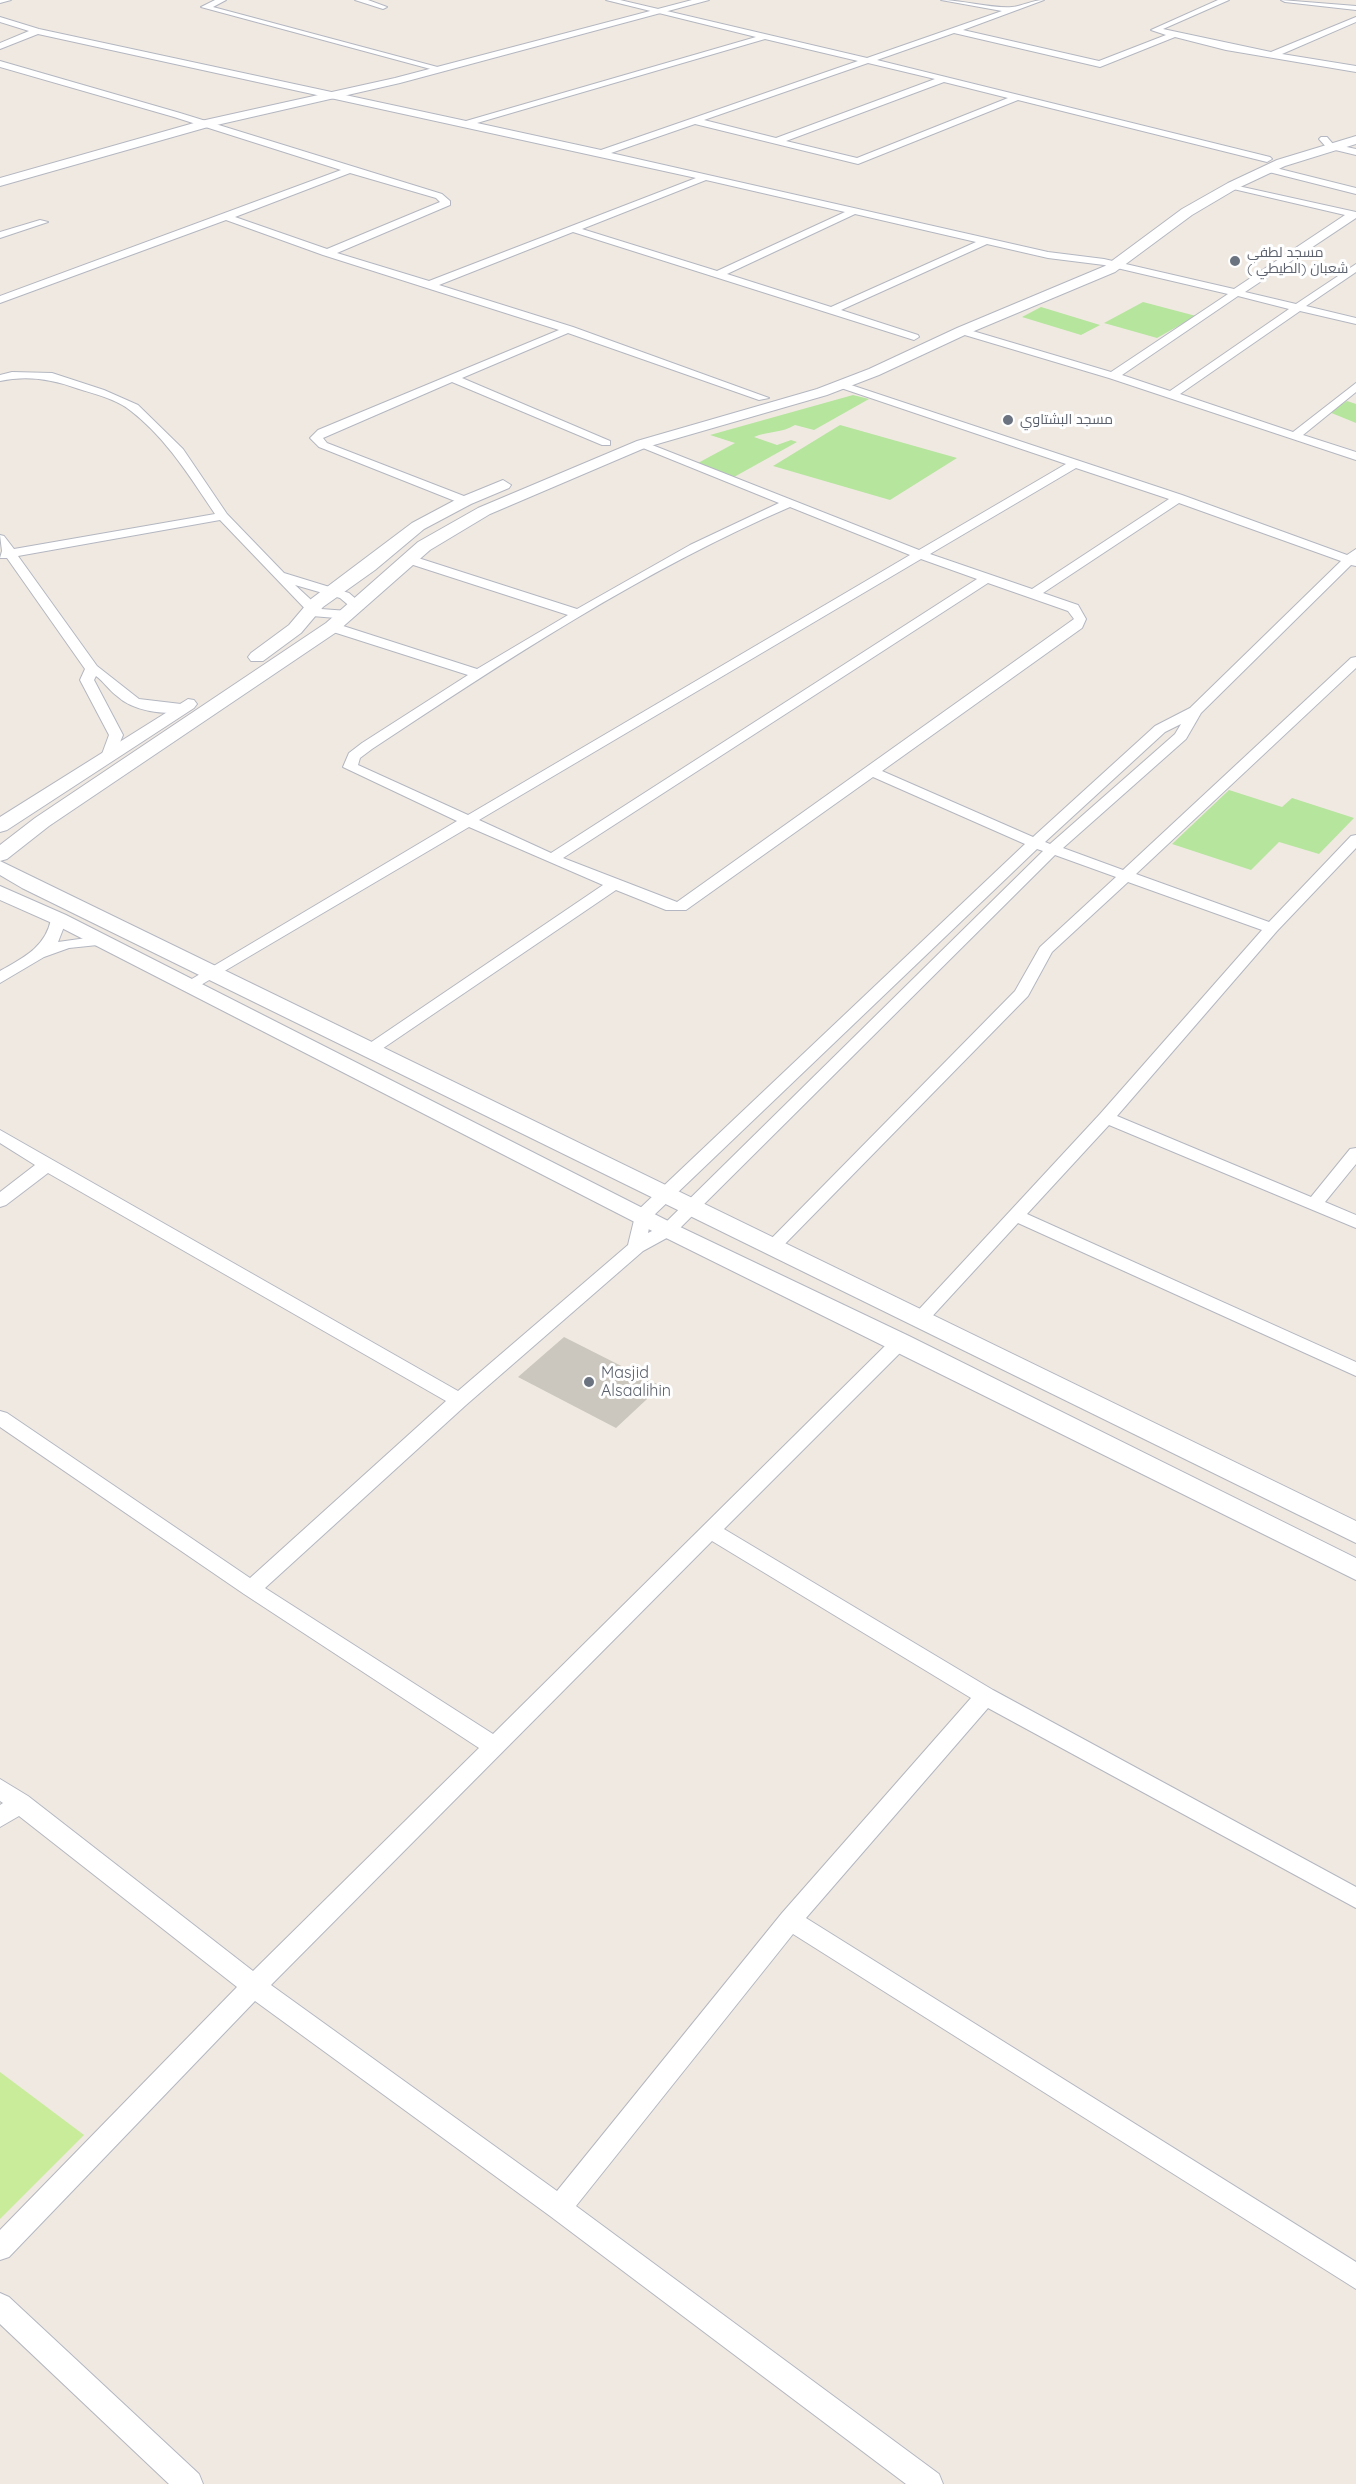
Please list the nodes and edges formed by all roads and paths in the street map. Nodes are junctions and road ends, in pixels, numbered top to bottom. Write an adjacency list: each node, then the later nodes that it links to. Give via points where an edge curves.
1 (7, 0): 10 (street)
2 (222, 0): 25 (street, via 205,7)
3 (359, 0): 11 (street)
4 (610, 0): 14 (street)
5 (704, 0): 14 (street)
6 (945, 0): 13 (street)
7 (1040, 0): 13 (street)
8 (1225, 0): 19 (street, via 1155,30)
9 (1285, 0): 12 (street)
10 (0, 1)
11 (383, 7)
12 (1356, 8)
13 (1012, 10): 17 (street)
14 (659, 11): 20 (street); 25 (street)
15 (0, 19): 18 (street)
16 (1356, 19): 22 (street)
17 (952, 30): 19 (street, via 1100,64); 23 (street)
18 (37, 32): 21 (street); 28 (street)
19 (1172, 36): 22 (street)
20 (762, 37): 23 (street); 31 (street)
21 (0, 46)
22 (1272, 55): 26 (street)
23 (865, 60): 27 (street); 30 (street)
24 (0, 64): 32 (street)
25 (441, 69): 28 (street)
26 (1356, 69)
27 (944, 79): 29 (street); 33 (street)
28 (334, 95): 31 (street); 32 (street)
29 (1015, 98): 33 (street, via 858,161); 36 (street)
30 (695, 120): 33 (street); 35 (street)
31 (467, 123): 35 (street)
32 (205, 124): 37 (street); 39 (street)
33 (777, 141)
34 (1345, 141): 36 (street)
35 (600, 154): 38 (street)
36 (1268, 164): 40 (street); 41 (street); 50 (street, via 1201,190 1113,250)
37 (350, 170): 44 (street); 49 (street, via 439,196 447,203)
38 (706, 177): 42 (street); 46 (street)
39 (0, 182)
40 (1232, 186): 43 (street); 52 (street, via 1187,212)
41 (1356, 191)
42 (854, 211): 48 (street); 53 (street)
43 (1354, 215): 55 (street)
44 (226, 218): 49 (street); 56 (street)
45 (43, 222): 47 (street)
46 (572, 229): 53 (street); 54 (street)
47 (0, 235)
48 (986, 241): 50 (street); 58 (street)
49 (327, 253): 54 (street)
50 (1085, 264): 52 (street); 62 (street, via 1039,289)
51 (1356, 267): 57 (street)
52 (1109, 268): 55 (street); 61 (street)
53 (715, 276): 58 (street)
54 (429, 285): 60 (street)
55 (1238, 293): 57 (street); 63 (street)
56 (0, 300)
57 (1299, 308): 59 (street); 68 (street)
58 (831, 311): 62 (street)
59 (1356, 321)
60 (569, 330): 64 (street); 69 (street)
61 (962, 331): 62 (street); 63 (street)
62 (923, 340): 66 (street); 69 (street, via 846,373)
63 (1113, 375): 68 (street)
64 (451, 377): 71 (street); 78 (street, via 322,432 316,440)
65 (0, 378): 80 (street, via 48,375 134,407 179,451)
66 (842, 385): 72 (street); 75 (street)
67 (1356, 386): 70 (street)
68 (1172, 395): 70 (street)
69 (763, 398): 71 (street)
70 (1295, 436): 74 (street)
71 (606, 444): 73 (street)
72 (642, 444): 79 (street); 84 (street, via 484,511 442,533)
73 (573, 456)
74 (1356, 456)
75 (1074, 464): 77 (street); 82 (street)
76 (514, 480): 78 (street)
77 (1178, 498): 85 (street); 89 (street)
78 (465, 501): 88 (street, via 418,526)
79 (787, 504): 82 (street); 92 (street, via 738,524)
80 (222, 516): 83 (street); 86 (street)
81 (0, 539): 83 (street)
82 (918, 554): 87 (street); 103 (street)
83 (5, 555): 96 (street)
84 (408, 559): 91 (street); 92 (street)
85 (1354, 559): 100 (street)
86 (282, 576): 88 (street); 90 (street)
87 (987, 578): 89 (street); 109 (street)
88 (332, 592): 90 (street); 91 (street, via 349,597)
89 (1034, 594): 102 (street, via 1077,609 1077,625)
90 (312, 609): 91 (street, via 327,615); 95 (street, via 283,639)
91 (353, 611): 93 (street)
92 (579, 614): 97 (street)
93 (332, 627): 97 (street); 108 (street, via 42,822)
94 (1356, 661): 111 (street)
95 (240, 668)
96 (92, 669): 99 (street, via 106,676 130,700 153,707); 101 (street, via 87,680 116,735)
97 (476, 673): 103 (street, via 367,746 354,756 350,767)
98 (201, 695): 99 (street)
99 (181, 708): 101 (street)
100 (1194, 711): 106 (street, via 1160,729); 107 (street, via 1181,736)
101 (109, 754): 104 (street)
102 (871, 771): 106 (street); 112 (street, via 681,907 671,907)
103 (465, 820): 109 (street); 119 (street)
104 (0, 826)
105 (1356, 839): 116 (street)
106 (1035, 843): 107 (street); 127 (street)
107 (1053, 849): 111 (street); 130 (street)
108 (0, 855)
109 (552, 859): 112 (street)
110 (0, 867): 114 (street)
111 (1125, 877): 116 (street); 136 (street, via 1046,950 1022,993)
112 (613, 885): 122 (street)
113 (0, 892): 114 (street)
114 (69, 914): 115 (street); 117 (street); 118 (street)
115 (122, 928): 117 (street); 119 (street)
116 (1272, 928): 123 (street)
117 (100, 941): 118 (street, via 67,944); 121 (street)
118 (38, 955): 120 (street)
119 (212, 972): 121 (street); 122 (street)
120 (0, 978)
121 (188, 986): 132 (street)
122 (370, 1050): 127 (street)
123 (1106, 1118): 129 (street); 131 (street)
124 (0, 1135): 126 (street)
125 (1356, 1153): 129 (street)
126 (47, 1165): 128 (street); 140 (street)
127 (664, 1195): 130 (street); 132 (street)
128 (0, 1201)
129 (1314, 1204): 133 (street)
130 (689, 1207): 134 (street); 136 (street)
131 (1015, 1215): 137 (street); 139 (street)
132 (642, 1216): 134 (street); 135 (street)
133 (1356, 1222)
134 (668, 1230): 135 (street); 138 (street)
135 (637, 1247): 140 (street)
136 (772, 1247): 137 (street)
137 (920, 1318): 143 (street)
138 (900, 1342): 142 (street); 144 (street)
139 (1356, 1370)
140 (459, 1400): 145 (street)
141 (0, 1418): 145 (street)
142 (711, 1531): 146 (street); 147 (street)
143 (1356, 1533)
144 (1356, 1570)
145 (251, 1589): 147 (street)
146 (985, 1696): 150 (street); 151 (street)
147 (494, 1746): 152 (street)
148 (10, 1795): 149 (street); 152 (street)
149 (0, 1818)
150 (1356, 1898)
151 (790, 1920): 153 (street); 155 (street)
152 (254, 1986): 153 (street); 154 (street)
153 (560, 2208): 158 (street)
154 (0, 2248)
155 (1356, 2277)
156 (0, 2307): 157 (street)
157 (189, 2484)
158 (929, 2484)

